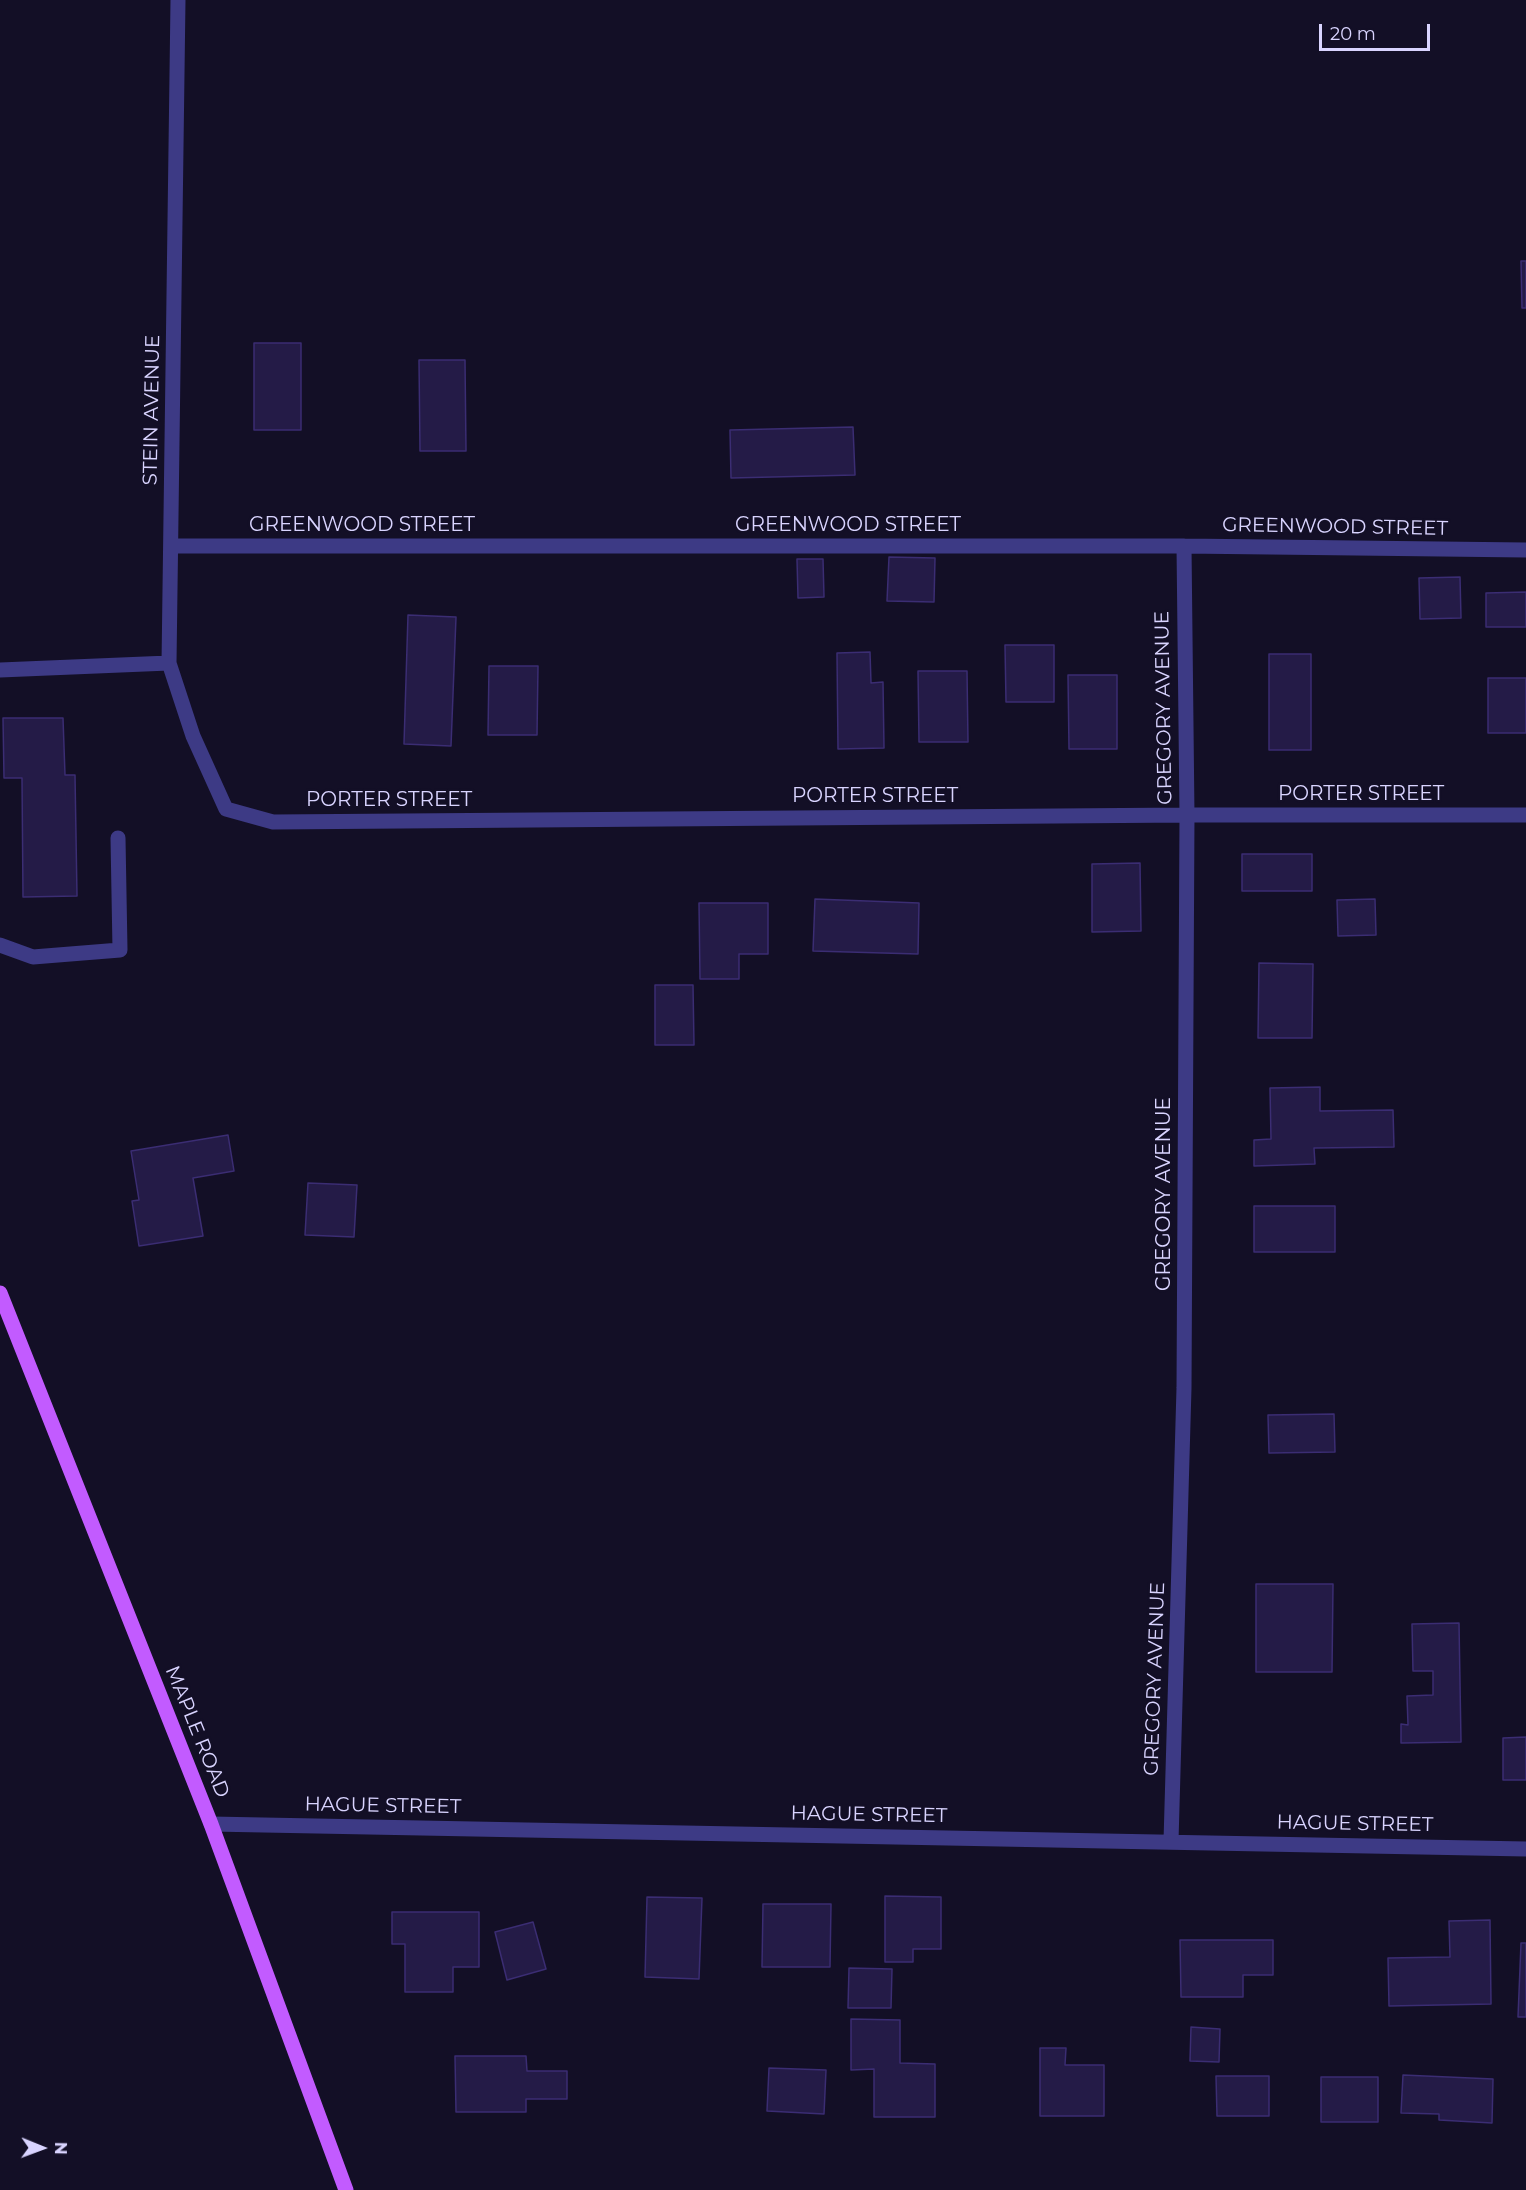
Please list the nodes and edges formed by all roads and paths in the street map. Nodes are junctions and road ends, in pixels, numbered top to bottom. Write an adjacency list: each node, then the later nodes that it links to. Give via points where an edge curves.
1 (178, 0): 2 (street, STEIN AVENUE)
2 (171, 546): 3 (street, GREENWOOD STREET); 5 (street, STEIN AVENUE)
3 (1184, 546): 4 (street, GREENWOOD STREET); 8 (street, GREGORY AVENUE)
4 (1526, 550)
5 (170, 663): 6 (street); 7 (street, STEIN AVENUE, via 193,736)
6 (0, 670)
7 (226, 809): 8 (street, PORTER STREET, via 273,822)
8 (1186, 815): 9 (street, PORTER STREET); 14 (street, GREGORY AVENUE, via 1184,1388)
9 (1526, 815)
10 (118, 838): 11 (street, via 120,950 33,957)
11 (0, 945)
12 (0, 1293): 13 (main road, MAPLE ROAD)
13 (211, 1824): 14 (street, HAGUE STREET); 16 (main road, MAPLE ROAD)
14 (1171, 1841): 15 (street, HAGUE STREET)
15 (1526, 1849)
16 (346, 2190)

